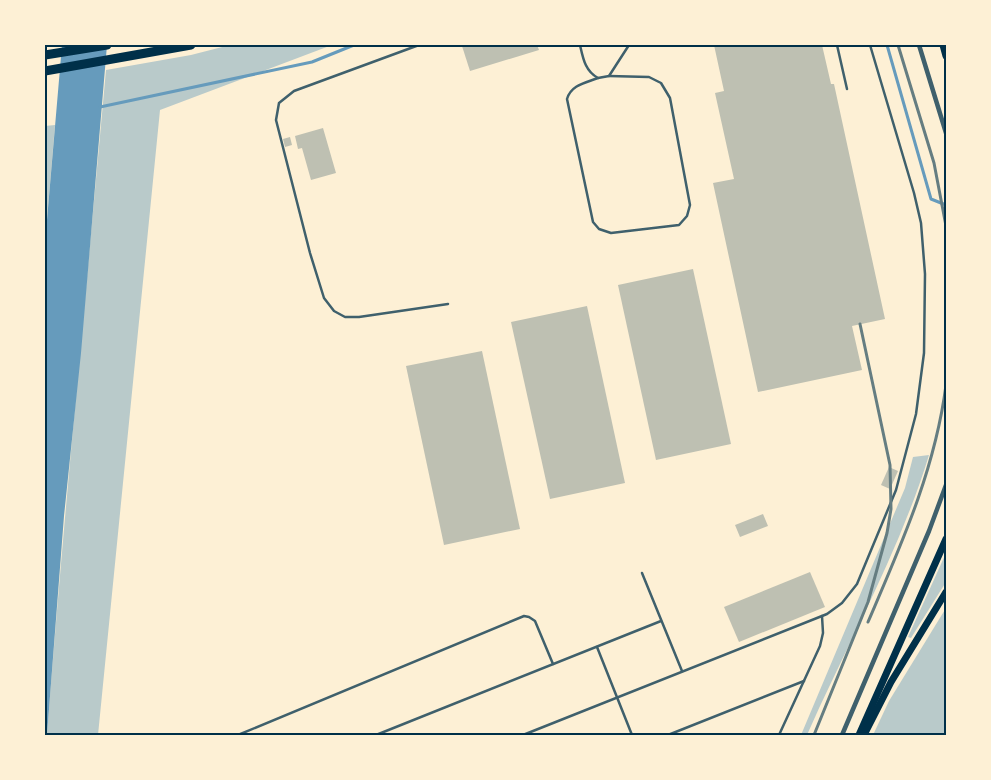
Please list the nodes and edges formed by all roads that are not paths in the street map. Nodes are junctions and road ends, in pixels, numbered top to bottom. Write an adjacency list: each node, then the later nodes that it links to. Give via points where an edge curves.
1 (107, 45): 10 (highway)
2 (191, 45): 12 (highway)
3 (419, 45): 17 (lane, via 294,91 279,102 276,120 310,253 324,298 334,311 345,317 359,317)
4 (580, 45): 14 (lane, via 586,68)
5 (629, 45): 13 (lane)
6 (836, 45): 15 (lane)
7 (870, 45): 22 (lane, via 921,223 925,274 922,371 911,439 890,504 857,584 842,603)
8 (919, 45): 16 (street)
9 (943, 45): 11 (main road)
10 (45, 55)
11 (946, 56)
12 (45, 71)
13 (609, 76): 14 (lane); 14 (lane, via 649,77 661,83 670,98 690,205 687,216 678,225 611,233 599,229 593,222 568,99 574,88)
14 (598, 78)
15 (847, 90)
16 (946, 132)
17 (448, 304)
18 (946, 485): 35 (street)
19 (946, 538): 36 (main road)
20 (642, 573): 23 (lane)
21 (946, 592): 37 (main road, via 891,682)
22 (822, 616): 26 (lane); 27 (lane, via 822,639)
23 (661, 621): 24 (lane); 26 (lane)
24 (597, 647): 25 (lane); 28 (lane)
25 (553, 664): 29 (lane, via 535,621 524,616); 30 (lane)
26 (682, 672): 28 (lane)
27 (804, 681): 33 (lane); 34 (lane)
28 (617, 698): 31 (lane); 32 (lane)
29 (238, 735)
30 (376, 735)
31 (523, 735)
32 (632, 735)
33 (668, 735)
34 (779, 735)
35 (842, 735)
36 (859, 735)
37 (864, 735)

